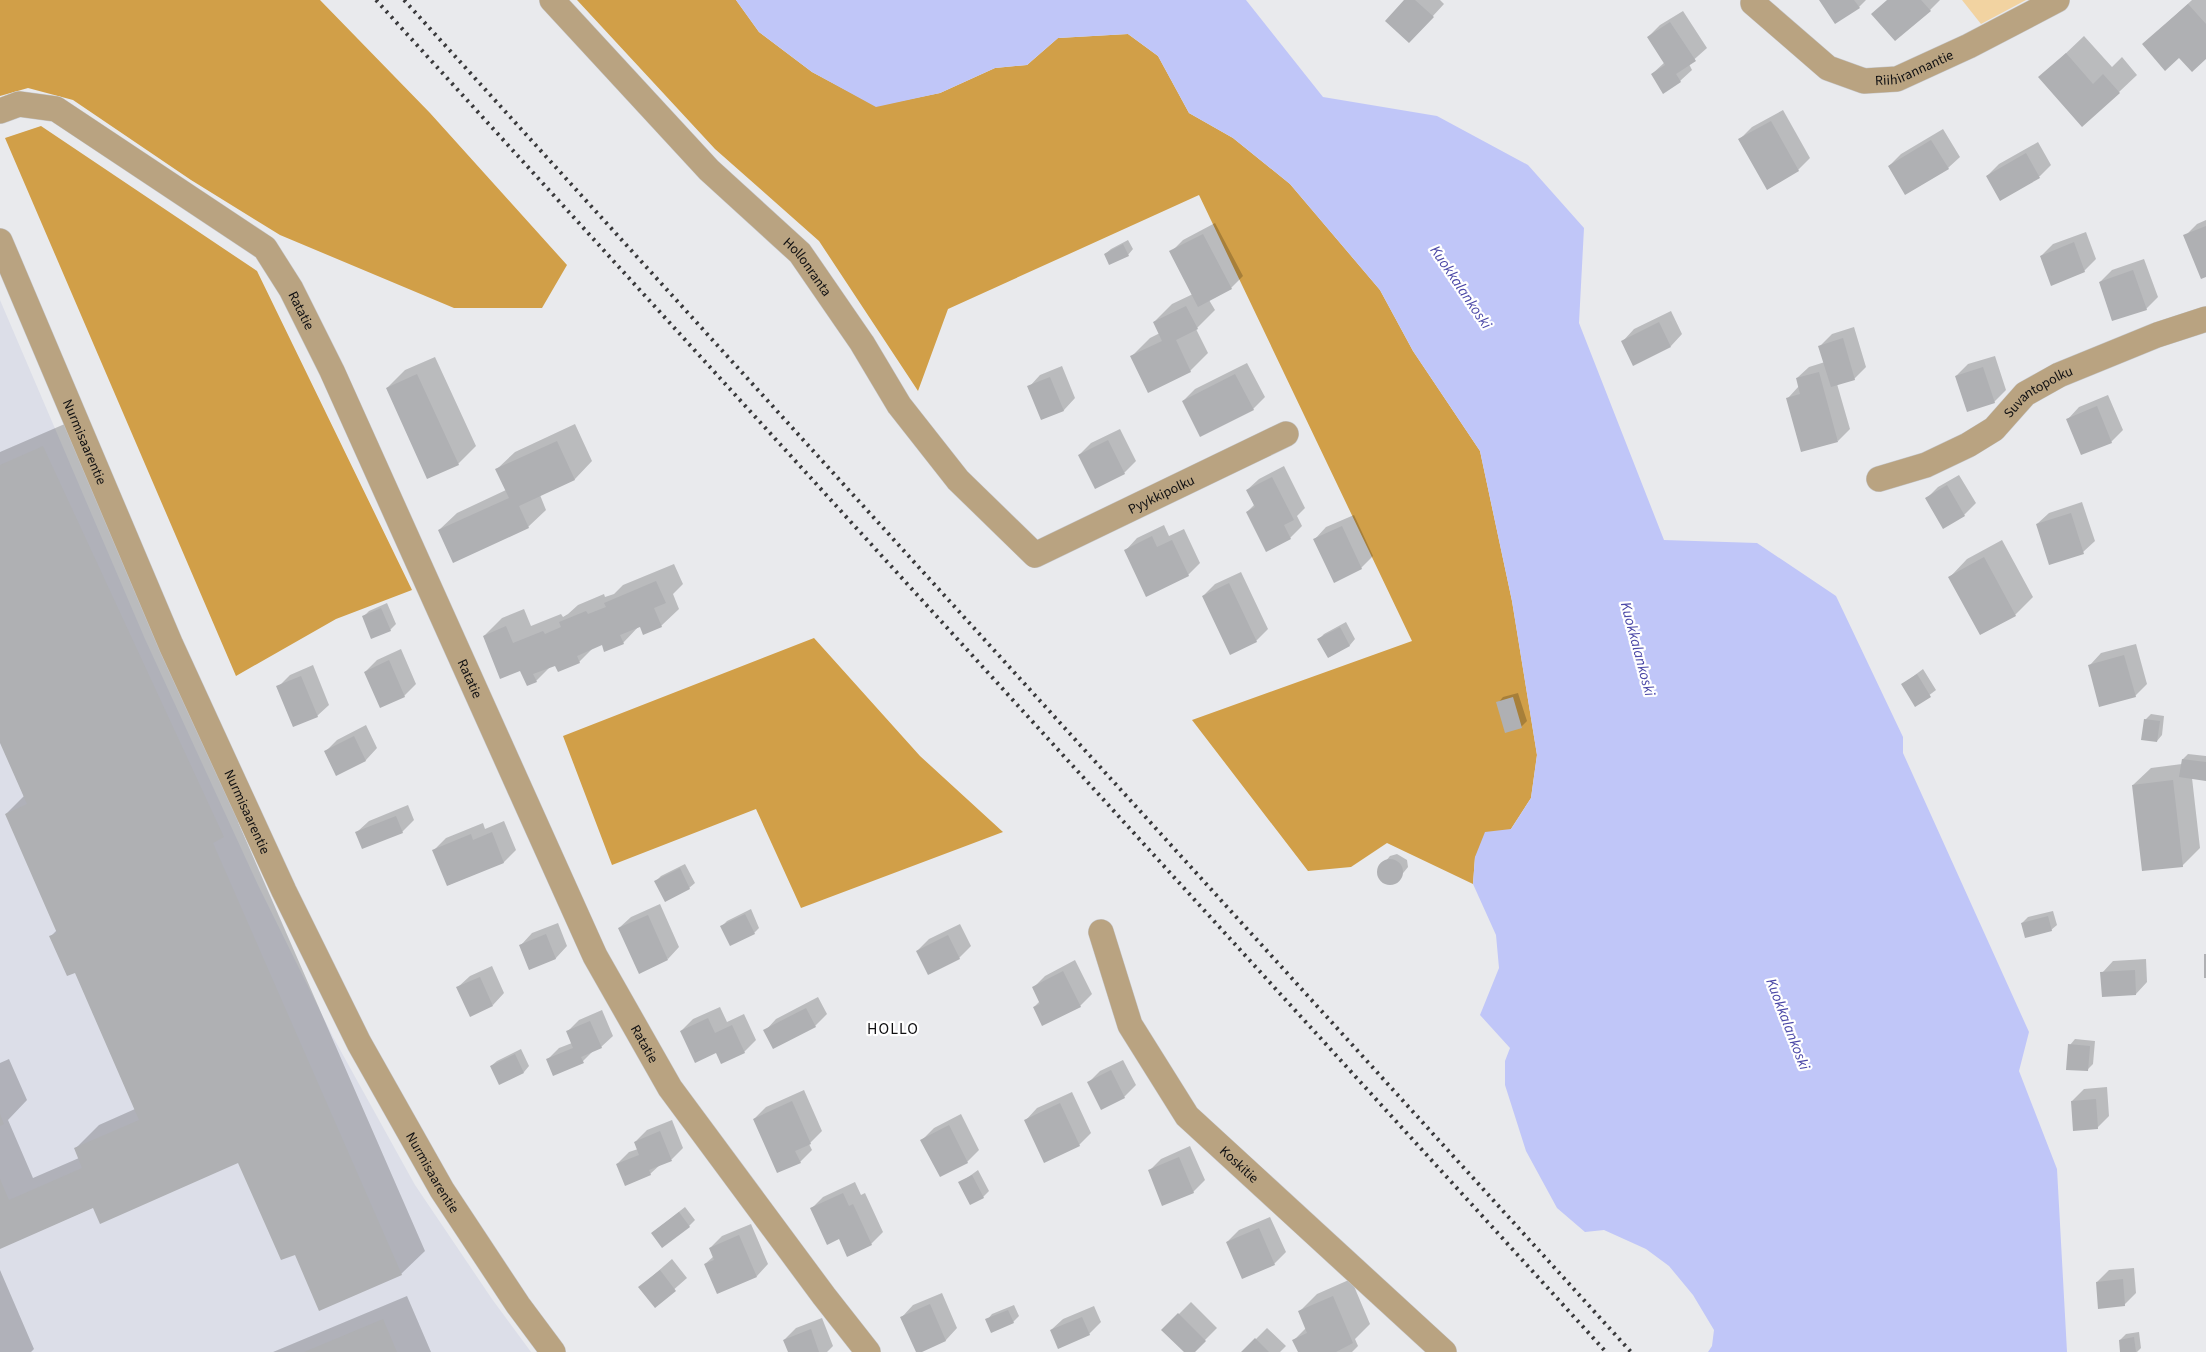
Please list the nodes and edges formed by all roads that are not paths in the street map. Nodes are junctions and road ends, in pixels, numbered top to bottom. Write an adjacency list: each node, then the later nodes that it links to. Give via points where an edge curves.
1 (552, 0): 9 (street, Hollonranta, via 710,170 800,252 862,343 899,405 958,480)
2 (2057, 0): 3 (street, Riihirannantie, via 1897,79 1864,81 1828,68)
3 (1753, 3)
4 (0, 111): 12 (street, Ratatie, via 19,104 56,110 264,248 291,289 332,371 595,956 670,1088)
5 (0, 241): 11 (street, Nurmisaarentie, via 171,645 284,891 359,1043 442,1190)
6 (2206, 319): 8 (street, Suvantopolku, via 2058,375 2025,394 1994,429 1968,445 1926,465)
7 (1286, 434): 9 (street, Pyykkipolku)
8 (1880, 479)
9 (1035, 555)
10 (1101, 932): 13 (street, Koskitie, via 1130,1025 1188,1116)
11 (553, 1352)
12 (868, 1352)
13 (1444, 1352)

